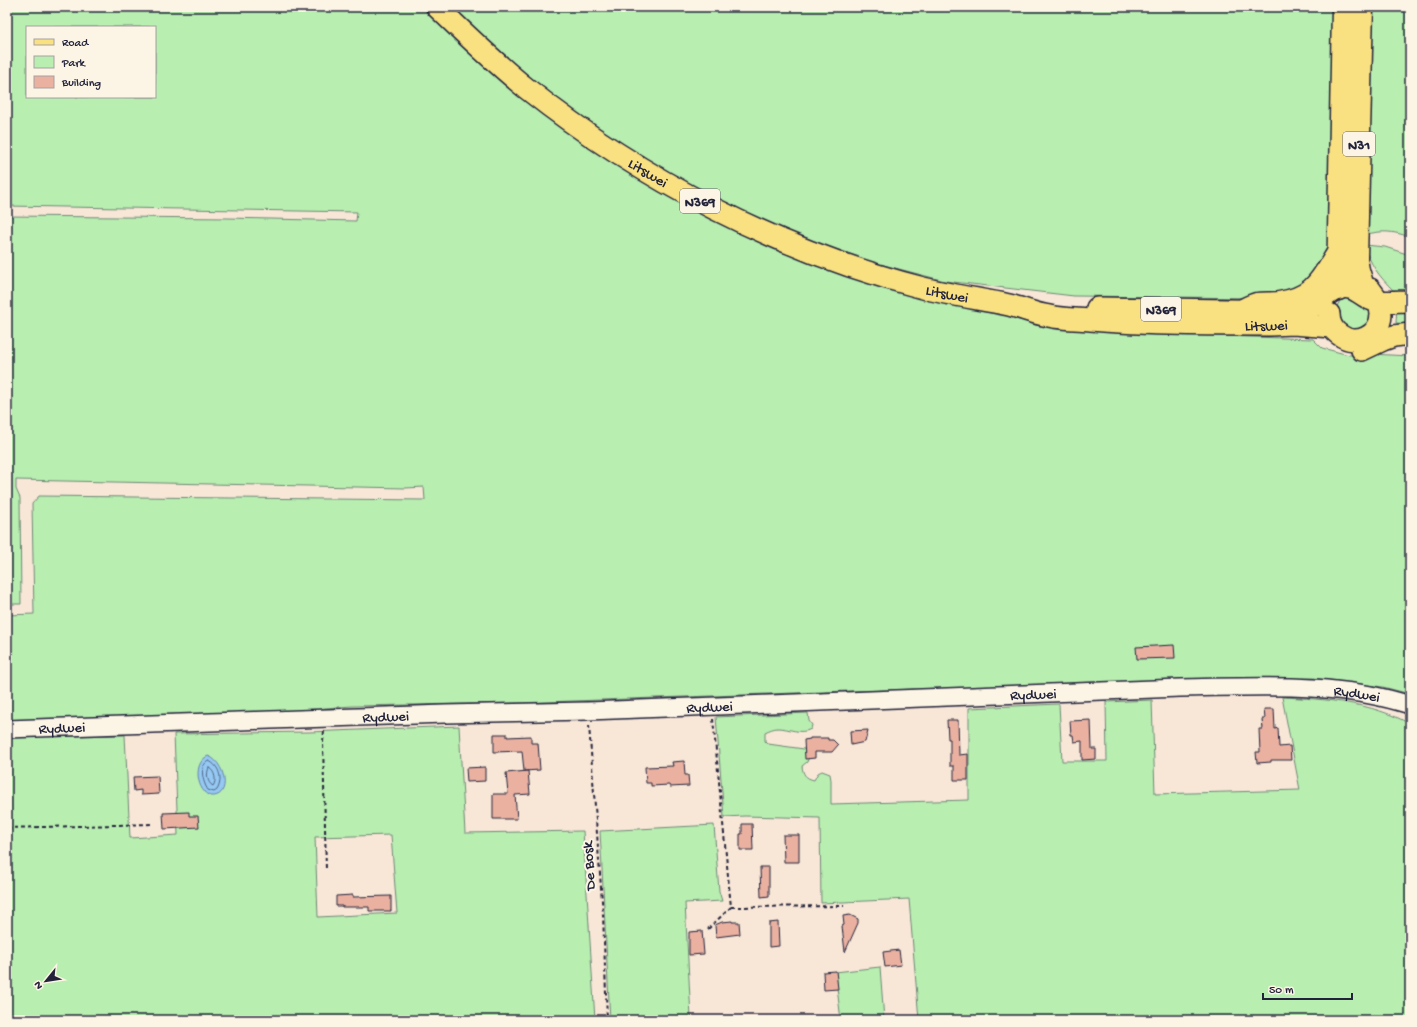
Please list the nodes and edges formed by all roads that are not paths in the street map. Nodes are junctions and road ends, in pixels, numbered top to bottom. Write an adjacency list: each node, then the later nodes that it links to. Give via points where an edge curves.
1 (437, 7): 9 (main road, Litswei / N369, via 496,62 568,120 664,182 710,206 782,240 857,268 921,288)
2 (1343, 7): 4 (highway, N31)
3 (1362, 7): 6 (highway, N31, via 1356,259 1358,270)
4 (1339, 252): 5 (highway, N31); 10 (highway, via 1320,282 1307,294 1289,302 1256,304)
5 (1338, 289): 6 (main road, via 1357,290 1372,300); 10 (main road, Litswei / N369, via 1308,310); 12 (main road, via 1329,307 1329,321)
6 (1371, 291): 7 (main road); 8 (main road); 13 (main road, via 1381,315)
7 (1410, 294)
8 (1410, 301)
9 (1010, 305): 10 (main road, Litswei / N369); 11 (main road, Litswei / N369, via 1048,316 1131,324)
10 (1243, 310)
11 (1270, 325): 12 (main road, Litswei / N369); 15 (main road, Litswei / N369, via 1321,337 1340,347 1358,351 1394,336)
12 (1332, 327): 13 (main road, via 1335,332 1353,341 1364,339)
13 (1378, 327): 14 (main road)
14 (1410, 328)
15 (1410, 334)
16 (1410, 705): 17 (street, Rydwei, via 1330,688 1180,688 712,707)
17 (7, 729)

